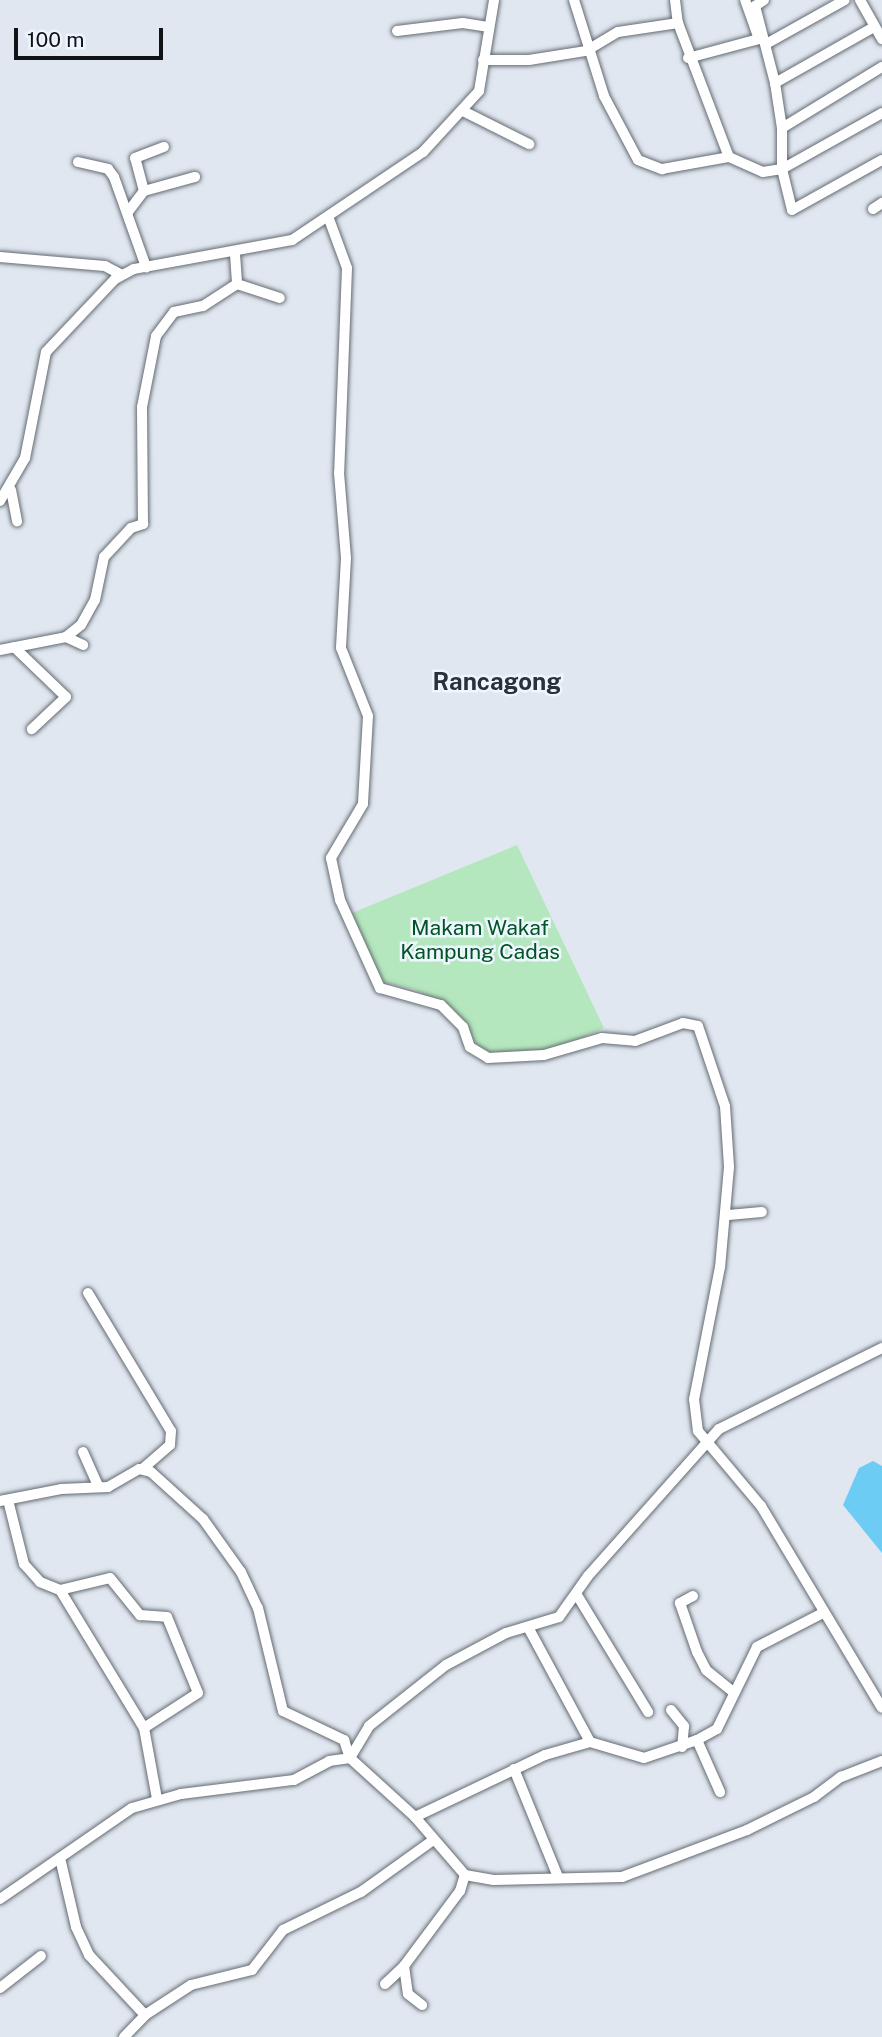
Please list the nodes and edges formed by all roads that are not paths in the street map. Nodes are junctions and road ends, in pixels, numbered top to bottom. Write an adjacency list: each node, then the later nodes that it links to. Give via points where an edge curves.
1 (494, 0): 9 (street)
2 (574, 0): 14 (street)
3 (675, 0): 8 (street)
4 (745, 0): 15 (street, via 759,39)
5 (764, 0): 13 (street, via 755,6)
6 (845, 0): 13 (street)
7 (860, 0): 10 (street)
8 (678, 23): 14 (street, via 618,32); 15 (street, via 686,35)
9 (488, 27): 11 (street, via 463,23); 16 (street)
10 (874, 27): 12 (street); 18 (street)
11 (397, 31)
12 (882, 39)
13 (766, 44): 18 (street)
14 (586, 51): 16 (street, via 529,60); 24 (street, via 638,160 662,169)
15 (688, 58): 24 (street)
16 (483, 60): 19 (street, via 482,82)
17 (882, 67): 21 (street)
18 (775, 83): 21 (street)
19 (465, 112): 22 (street); 31 (street, via 423,152)
20 (882, 113): 27 (street)
21 (782, 128): 27 (street)
22 (529, 144)
23 (163, 147): 29 (street, via 135,158)
24 (729, 158): 27 (street, via 763,172)
25 (882, 160): 27 (street, via 797,210 789,206)
26 (78, 162): 30 (street, via 110,171)
27 (782, 169)
28 (195, 177): 29 (street)
29 (144, 191): 30 (street)
30 (128, 212): 34 (street)
31 (329, 219): 32 (street, via 272,248); 47 (street, via 347,268 339,473 346,558 341,648 368,716 363,804 331,858 340,901 380,988 441,1005 463,1027 470,1048 488,1058 554,1053 602,1038 635,1041 683,1023 698,1026 725,1106)
32 (235, 254): 34 (street); 36 (street)
33 (0, 257): 35 (street, via 105,266)
34 (146, 267): 35 (street)
35 (120, 274): 38 (street, via 46,352 24,458)
36 (237, 284): 37 (street); 41 (street, via 203,306 174,312 156,336 142,407 143,524 131,528 104,557 95,600 81,625)
37 (280, 298)
38 (11, 490): 39 (street); 40 (street)
39 (0, 501)
40 (17, 521)
41 (65, 637): 42 (street); 43 (street)
42 (83, 645)
43 (14, 647): 44 (street); 45 (street, via 66,697)
44 (0, 650)
45 (32, 729)
46 (762, 1212): 47 (street)
47 (728, 1215): 50 (street, via 694,1399)
48 (88, 1293): 52 (street, via 170,1431 170,1445)
49 (882, 1348): 50 (street, via 807,1388 762,1403)
50 (703, 1441): 56 (street); 58 (street, via 761,1506)
51 (83, 1452): 53 (street)
52 (144, 1468): 53 (street, via 117,1484); 68 (street, via 203,1519 231,1554 258,1608 283,1711 335,1732)
53 (98, 1486): 54 (street)
54 (4, 1500): 55 (street, via 24,1564 40,1582)
55 (60, 1590): 64 (street); 64 (street, via 114,1579 140,1615 167,1617 198,1693)
56 (577, 1595): 59 (street, via 559,1617); 63 (street)
57 (693, 1596): 60 (street, via 680,1603 697,1652 706,1670)
58 (823, 1613): 60 (street, via 757,1647); 61 (street)
59 (529, 1629): 66 (street); 68 (street, via 487,1641 446,1665 369,1726)
60 (732, 1690): 65 (street, via 717,1729)
61 (882, 1708)
62 (671, 1710): 67 (street, via 684,1726)
63 (648, 1712)
64 (144, 1728): 72 (street)
65 (697, 1740): 67 (street); 71 (street)
66 (590, 1742): 67 (street, via 644,1758); 70 (street, via 565,1747)
67 (682, 1747)
68 (350, 1758): 72 (street, via 329,1761 293,1780); 73 (street)
69 (882, 1761): 77 (street, via 841,1777 814,1797 747,1830 622,1877)
70 (514, 1769): 73 (street); 77 (street)
71 (720, 1792)
72 (157, 1799): 75 (street, via 132,1808)
73 (415, 1817): 74 (street)
74 (432, 1841): 76 (street); 84 (street, via 361,1892 295,1922 252,1970 191,1985)
75 (60, 1857): 78 (street); 84 (street, via 76,1927 89,1955)
76 (466, 1875): 77 (street, via 494,1880); 80 (street, via 460,1891)
77 (558, 1877)
78 (0, 1899)
79 (41, 1956): 82 (street)
80 (404, 1966): 81 (street); 83 (street, via 408,1994)
81 (385, 1984)
82 (0, 1988)
83 (422, 2005)
84 (145, 2015): 85 (street)
85 (124, 2037)

